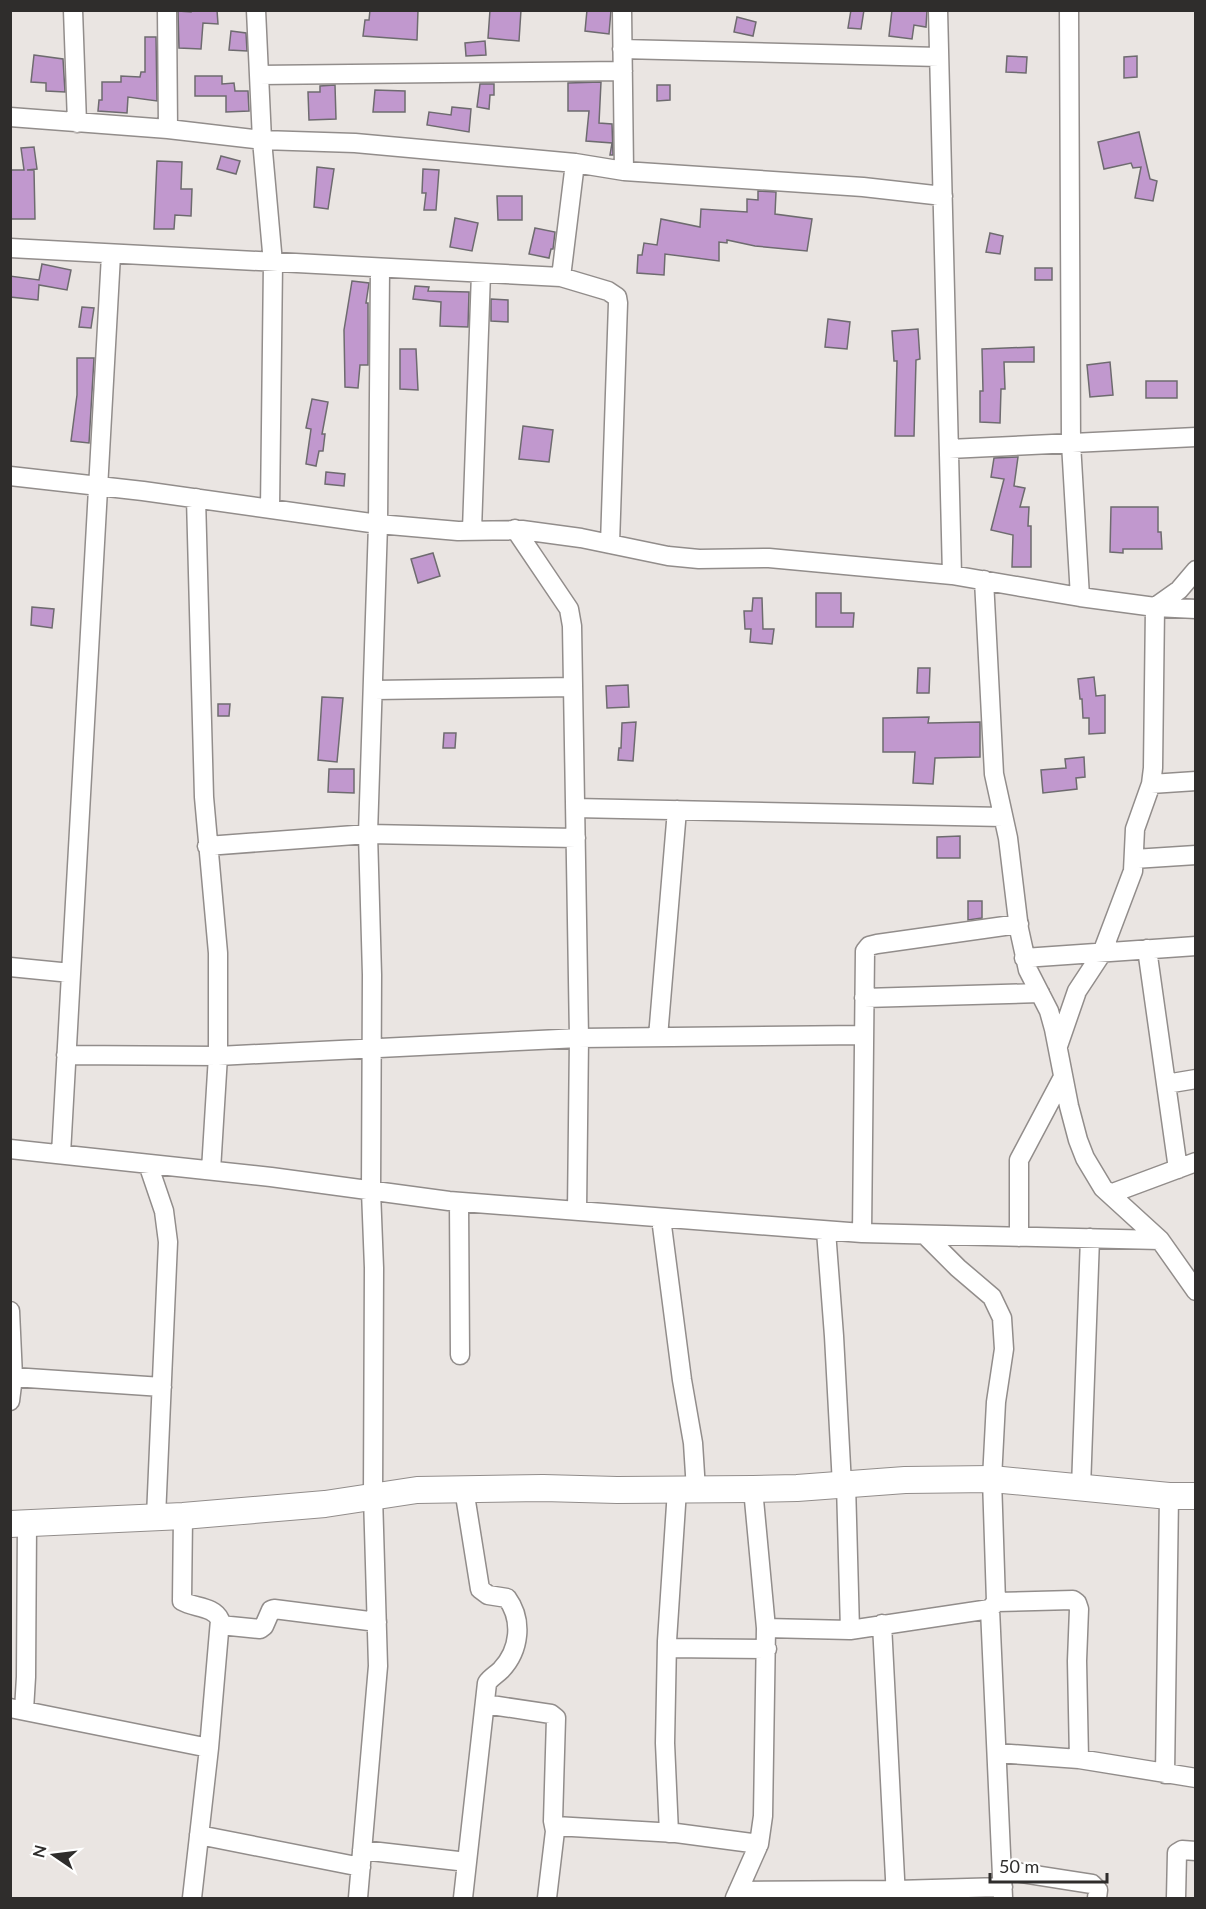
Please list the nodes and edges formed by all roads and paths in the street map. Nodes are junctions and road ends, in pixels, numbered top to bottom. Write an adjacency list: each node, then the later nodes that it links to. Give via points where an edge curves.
1 (73, 10): 12 (street)
2 (166, 10): 13 (street)
3 (256, 10): 10 (street)
4 (622, 10): 7 (street)
5 (938, 10): 8 (street)
6 (1069, 10): 25 (street)
7 (622, 49): 8 (street); 9 (street)
8 (939, 57): 17 (street)
9 (623, 71): 10 (street); 16 (street)
10 (259, 75): 14 (street)
11 (10, 117): 12 (street)
12 (77, 123): 13 (street)
13 (168, 129): 14 (street)
14 (262, 140): 15 (street, via 355,143); 20 (street)
15 (575, 163): 16 (street); 23 (street)
16 (624, 171): 17 (street)
17 (942, 196): 26 (street)
18 (10, 248): 19 (street)
19 (111, 255): 20 (street); 28 (street)
20 (273, 263): 21 (street); 30 (street)
21 (380, 268): 22 (street); 31 (street)
22 (481, 273): 23 (street); 33 (street)
23 (561, 277): 34 (street, via 617,297)
24 (1196, 437): 25 (street)
25 (1071, 443): 26 (street); 38 (street)
26 (949, 449): 36 (street)
27 (10, 476): 28 (street)
28 (99, 486): 29 (street); 59 (street)
29 (196, 498): 30 (street); 50 (street)
30 (270, 509): 31 (street)
31 (378, 524): 33 (street); 42 (street)
32 (515, 529): 33 (street); 34 (street); 41 (street, via 568,609)
33 (472, 530)
34 (610, 544): 36 (street, via 681,558 769,558)
35 (1196, 570): 39 (street, via 1179,590)
36 (952, 575): 37 (street)
37 (984, 580): 38 (street); 47 (street, via 994,774)
38 (1080, 597): 39 (street)
39 (1155, 607): 40 (street); 44 (street)
40 (1196, 609)
41 (573, 687): 42 (street); 45 (street)
42 (374, 690): 48 (street)
43 (1196, 781): 44 (street)
44 (1151, 784): 52 (street, via 1135,829)
45 (575, 808): 46 (street); 49 (street)
46 (677, 810): 47 (street); 63 (street)
47 (1003, 817): 53 (street)
48 (368, 834): 49 (street); 50 (street); 66 (street)
49 (576, 838): 64 (street)
50 (207, 846): 68 (street, via 218,953)
51 (1196, 855): 52 (street)
52 (1134, 859): 56 (street)
53 (1018, 924): 57 (street); 61 (street, via 869,946 865,951)
54 (1196, 946): 55 (street)
55 (1147, 949): 56 (street); 71 (street)
56 (1102, 953): 57 (street); 65 (street, via 1077,991)
57 (1024, 958): 60 (street)
58 (10, 967): 59 (street)
59 (71, 973): 67 (street)
60 (1040, 993): 61 (street); 65 (street)
61 (864, 998): 62 (street)
62 (864, 1035): 63 (street); 83 (street)
63 (657, 1037): 64 (street)
64 (579, 1038): 66 (street); 80 (street)
65 (1058, 1046): 69 (street)
66 (372, 1050): 68 (street); 77 (street)
67 (66, 1055): 68 (street); 73 (street)
68 (218, 1056): 76 (street)
69 (1063, 1077): 78 (street, via 1085,1158); 85 (street, via 1019,1160)
70 (1196, 1079): 71 (street)
71 (1166, 1084): 75 (street)
72 (10, 1149): 73 (street)
73 (61, 1154): 74 (street)
74 (148, 1164): 76 (street); 92 (street, via 164,1211 168,1242)
75 (1187, 1166): 78 (street)
76 (211, 1170): 77 (street)
77 (371, 1191): 79 (street); 102 (street)
78 (1110, 1194): 87 (street)
79 (459, 1202): 80 (street); 90 (street)
80 (577, 1211): 81 (street)
81 (661, 1218): 82 (street); 99 (street, via 693,1443)
82 (826, 1231): 83 (street); 95 (street)
83 (862, 1233): 84 (street)
84 (925, 1235): 85 (street); 94 (street, via 992,1297 1002,1318 1004,1349 996,1402)
85 (1019, 1237): 86 (street)
86 (1090, 1239): 87 (street); 96 (street)
87 (1160, 1240): 88 (street)
88 (1196, 1291)
89 (10, 1311): 91 (street)
90 (460, 1355)
91 (13, 1377): 92 (street); 93 (street)
92 (162, 1387): 104 (street)
93 (10, 1401)
94 (992, 1479): 95 (street); 96 (street); 106 (street)
95 (844, 1484): 97 (street); 111 (street)
96 (1082, 1488): 100 (street)
97 (753, 1489): 99 (street); 110 (street)
98 (464, 1490): 99 (street); 102 (street); 114 (street, via 480,1589 488,1595 507,1598 518,1624 515,1646 500,1671 487,1683)
99 (686, 1490): 112 (street)
100 (1169, 1496): 101 (street); 119 (street)
101 (1196, 1496)
102 (373, 1497): 103 (street); 107 (street)
103 (183, 1516): 104 (street); 109 (street, via 182,1601 213,1611)
104 (156, 1517): 105 (street)
105 (19, 1524): 115 (street, via 26,1677)
106 (993, 1606): 108 (street); 117 (street); 118 (street, via 1073,1600 1077,1603)
107 (377, 1622): 109 (street, via 274,1609 260,1629); 126 (street, via 378,1666)
108 (882, 1624): 111 (street); 129 (street)
109 (220, 1625): 116 (street)
110 (766, 1628): 111 (street); 113 (street)
111 (850, 1630)
112 (667, 1648): 113 (street); 122 (street, via 665,1743)
113 (767, 1649): 124 (street, via 764,1816)
114 (485, 1704): 121 (street, via 556,1718); 127 (street)
115 (17, 1709): 116 (street)
116 (209, 1748): 123 (street)
117 (997, 1753): 118 (street); 128 (street)
118 (1079, 1759): 119 (street)
119 (1165, 1774): 120 (street)
120 (1196, 1778)
121 (555, 1826): 122 (street); 134 (street)
122 (669, 1833): 124 (street)
123 (199, 1835): 126 (street); 131 (street)
124 (759, 1844): 130 (street)
125 (1196, 1851): 136 (street, via 1182,1850 1178,1854)
126 (362, 1858): 127 (street); 132 (street)
127 (467, 1862): 133 (street)
128 (1003, 1885): 129 (street); 135 (street, via 1092,1884 1098,1890)
129 (896, 1894): 130 (street)
130 (736, 1895)
131 (192, 1899)
132 (358, 1899)
133 (463, 1899)
134 (547, 1899)
135 (1097, 1899)
136 (1176, 1899)

